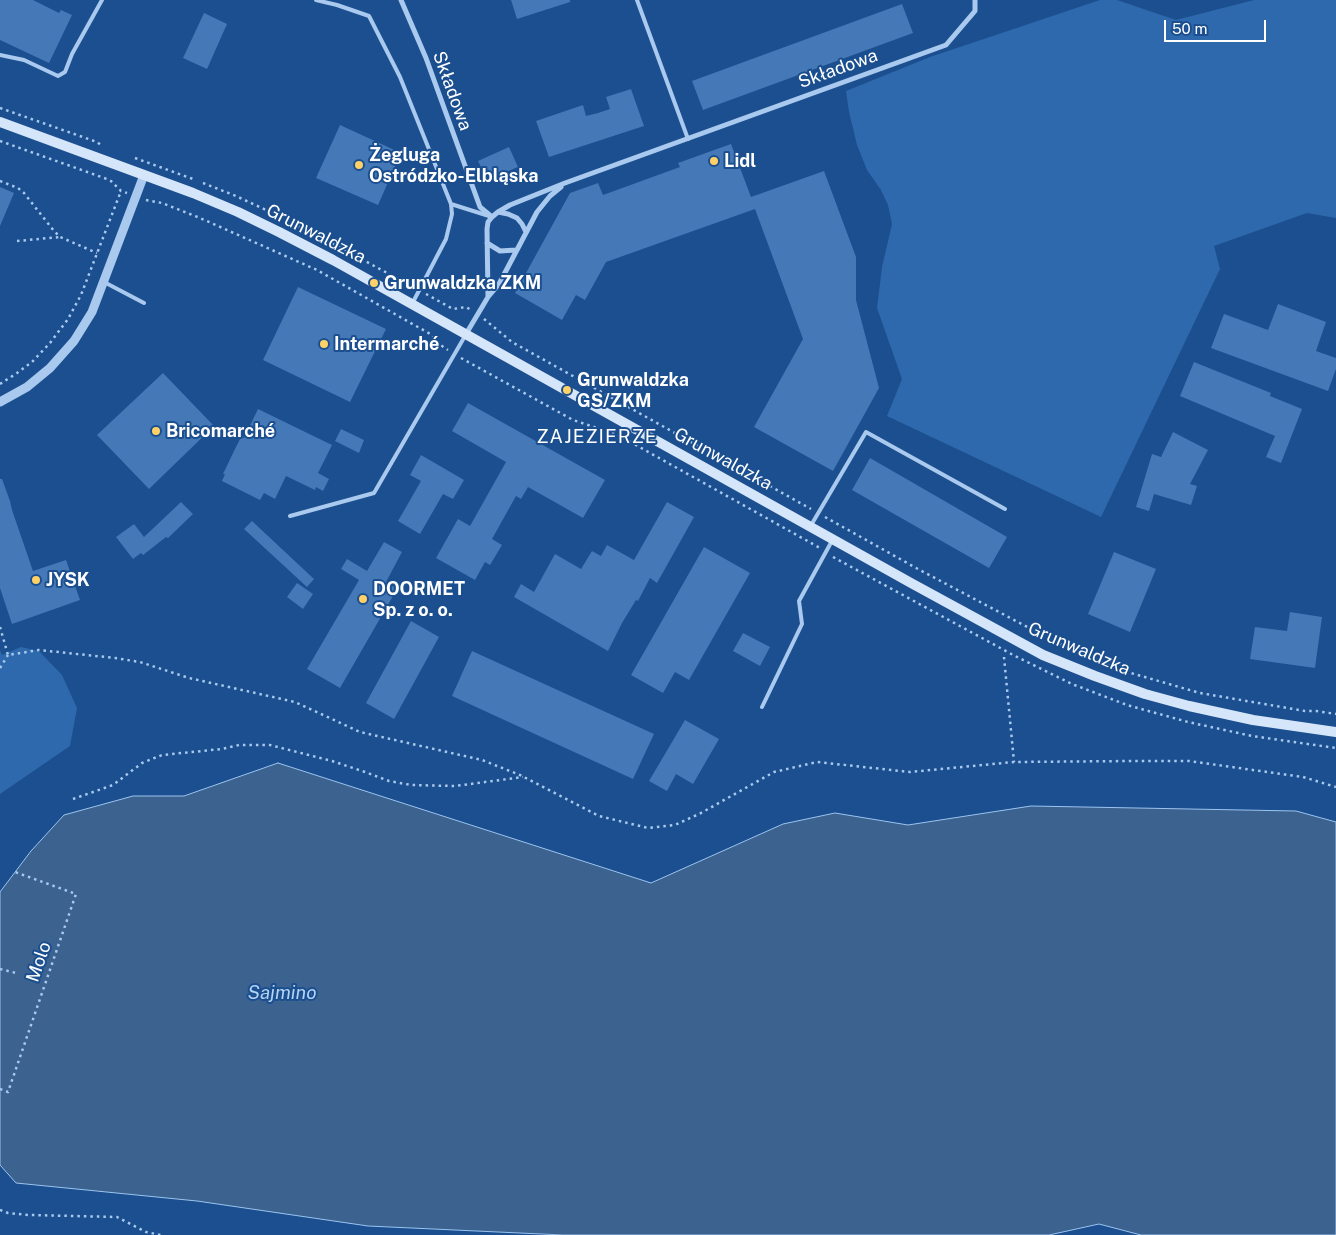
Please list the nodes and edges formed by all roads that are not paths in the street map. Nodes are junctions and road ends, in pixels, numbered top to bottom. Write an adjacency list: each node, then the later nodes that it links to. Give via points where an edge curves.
1 (102, 0): 6 (lane, via 65,72 58,76 24,60)
2 (316, 0): 11 (lane, via 369,16 400,77)
3 (401, 0): 13 (street, Składowa, via 426,58 480,207)
4 (636, 0): 8 (lane)
5 (975, 0): 8 (street, Składowa, via 975,11 946,45)
6 (0, 55)
7 (0, 122): 9 (main road, Grunwaldzka)
8 (688, 139): 10 (street, Składowa)
9 (144, 175): 17 (street); 20 (main road, Grunwaldzka, via 238,212)
10 (565, 183): 12 (street, Składowa); 14 (street, Składowa, via 537,212)
11 (451, 204): 13 (lane); 20 (lane, via 446,239)
12 (498, 212): 13 (street, Składowa); 14 (street, via 517,218)
13 (492, 217): 15 (street, via 488,222)
14 (526, 232): 16 (street, Składowa)
15 (487, 243): 16 (street, via 500,251); 18 (street)
16 (516, 250): 18 (street, Składowa, via 499,284)
17 (104, 282): 19 (lane); 22 (street, via 92,312 74,341 50,368 27,387)
18 (488, 297): 21 (street, Składowa)
19 (144, 303)
20 (412, 304): 21 (main road, Grunwaldzka)
21 (466, 334): 24 (lane, via 374,493); 25 (main road, Grunwaldzka)
22 (0, 402)
23 (1004, 508): 25 (lane, via 866,432)
24 (290, 516)
25 (810, 527): 26 (main road, Grunwaldzka)
26 (833, 539): 27 (lane, via 799,601 802,624); 28 (main road, Grunwaldzka, via 1043,655 1095,676 1189,706 1253,720)
27 (762, 707)
28 (1336, 732)

